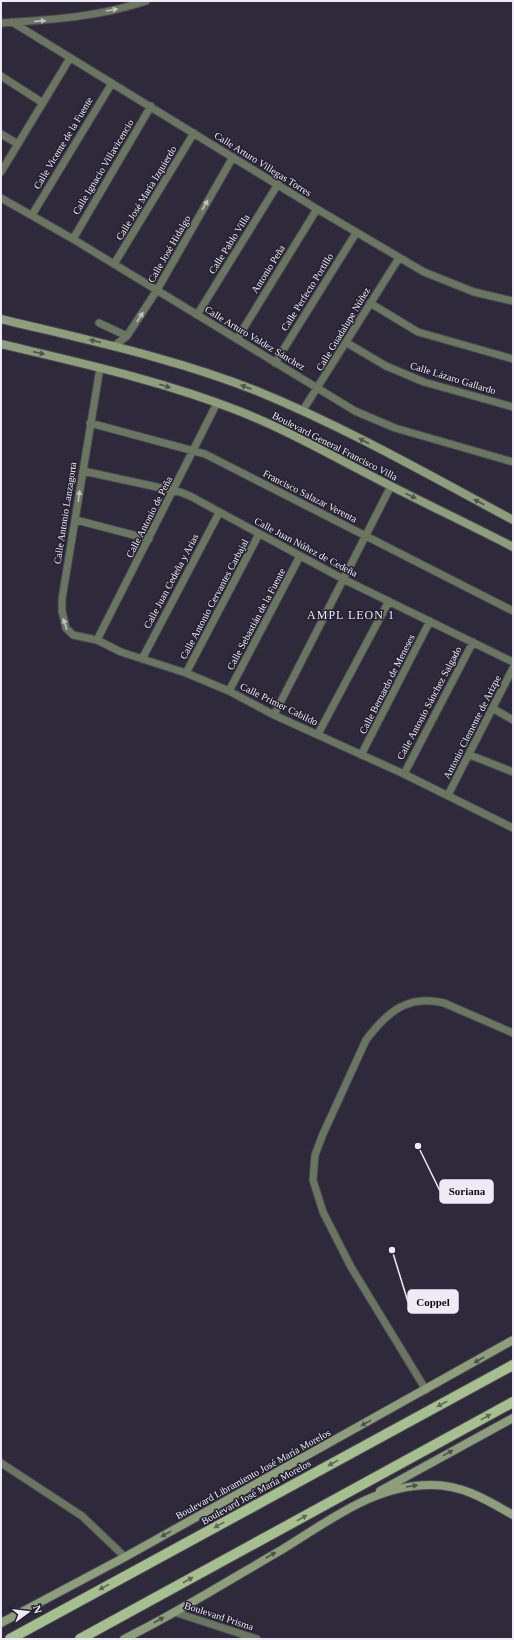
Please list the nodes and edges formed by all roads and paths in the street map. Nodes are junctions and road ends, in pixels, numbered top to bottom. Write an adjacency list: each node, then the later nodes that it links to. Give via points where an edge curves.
1 (146, 1): 2 (street, one-way to 1, via 78,16)
2 (12, 22): 3 (street); 4 (street, Calle Arturo Villegas Torres)
3 (1, 23)
4 (70, 58): 6 (street, Calle Arturo Villegas Torres); 7 (street)
5 (1, 76): 7 (street)
6 (112, 83): 8 (street, Calle Arturo Villegas Torres); 17 (street, Calle Vicente de la Fuente)
7 (42, 103): 11 (street)
8 (151, 106): 9 (street, Calle Arturo Villegas Torres); 19 (street, Calle Ignacio Villavicencio)
9 (194, 133): 12 (street, Calle Arturo Villegas Torres); 21 (street, Calle José María Izquierdo)
10 (1, 134): 11 (street)
11 (18, 144): 13 (street)
12 (233, 156): 14 (street, Calle Arturo Villegas Torres); 22 (street, Calle José Hidalgo, one-way to 12)
13 (1, 172)
14 (278, 184): 16 (street, Calle Arturo Villegas Torres); 25 (street, Calle Pablo Villa)
15 (1, 198): 17 (street, Calle Arturo Valdez Sánchez)
16 (317, 209): 18 (street, Calle Arturo Villegas Torres); 29 (street, Antonio Peña)
17 (32, 215): 19 (street, Calle Arturo Valdez Sánchez)
18 (356, 233): 20 (street, Calle Arturo Villegas Torres); 34 (street, Calle Perfecto Portillo)
19 (73, 239): 21 (street, Calle Arturo Valdez Sánchez)
20 (399, 258): 23 (street, Calle Arturo Villegas Torres, via 449,283); 24 (street, Calle Guadalupe Núñez)
21 (114, 264): 22 (street, Calle Arturo Valdez Sánchez)
22 (157, 290): 25 (street, Calle Arturo Valdez Sánchez); 28 (street, Calle José Hidalgo, one-way to 22)
23 (513, 301)
24 (370, 303): 30 (street, Calle Guadalupe Núñez); 33 (street, via 418,332)
25 (197, 315): 29 (street, Calle Arturo Valdez Sánchez)
26 (1, 319): 32 (street, Boulevard General Francisco Villa, one-way to 26)
27 (99, 323): 28 (street)
28 (127, 336): 32 (street, Calle José Hidalgo)
29 (237, 339): 34 (street, Calle Arturo Valdez Sánchez)
30 (347, 343): 36 (street, Calle Guadalupe Núñez); 38 (street, Calle Lázaro Gallardo, via 386,366 410,376)
31 (1, 344): 35 (street, Boulevard General Francisco Villa, one-way to 35)
32 (114, 346): 39 (street, Boulevard General Francisco Villa, one-way to 32, via 212,374)
33 (513, 359)
34 (275, 363): 36 (street, Calle Arturo Valdez Sánchez)
35 (100, 368): 37 (street, Boulevard General Francisco Villa, one-way to 37); 40 (street, Calle Antonio Lanzagorta)
36 (318, 388): 39 (street, Calle Guadalupe Núñez); 42 (street, Calle Arturo Valdez Sánchez, via 355,411 395,428)
37 (217, 403): 41 (street, Calle Antonio de Peña); 44 (street, Boulevard General Francisco Villa, via 316,446)
38 (513, 407)
39 (303, 410): 48 (street, Boulevard General Francisco Villa, one-way to 39)
40 (90, 423): 41 (street, Francisco Salazar Verenta); 43 (street, Calle Antonio Lanzagorta)
41 (194, 450): 45 (street, Calle Antonio de Peña); 51 (street, Francisco Salazar Verenta)
42 (513, 462)
43 (83, 472): 45 (street, Calle Juan Núñez de Cedeña); 47 (street, Calle Antonio Lanzagorta, one-way to 43)
44 (391, 486): 49 (street, Boulevard General Francisco Villa, one-way to 49); 51 (street)
45 (174, 491): 46 (street, Calle Juan Núñez de Cedeña, via 202,502); 52 (street, Calle Antonio de Peña)
46 (219, 513): 50 (street, Calle Juan Núñez de Cedeña); 62 (street, Calle Juan Cedeña y Arias)
47 (76, 520): 52 (street); 60 (street, Calle Antonio Lanzagorta, one-way to 47, via 73,635 66,628 62,611)
48 (513, 520)
49 (482, 531): 53 (street); 54 (street, Boulevard General Francisco Villa)
50 (260, 534): 55 (street, Calle Juan Núñez de Cedeña); 65 (street, Calle Antonio Cervantes Carbajal)
51 (366, 536): 56 (street); 58 (street, Francisco Salazar Verenta)
52 (149, 539): 60 (street, Calle Antonio de Peña)
53 (513, 542)
54 (513, 547)
55 (300, 556): 56 (street, Calle Juan Núñez de Cedeña); 66 (street, Calle Sebastián de la Fuente)
56 (343, 579): 57 (street, Calle Juan Núñez de Cedeña); 68 (street)
57 (389, 601): 59 (street, Calle Juan Núñez de Cedeña); 70 (street)
58 (513, 611)
59 (430, 621): 61 (street, Calle Juan Núñez de Cedeña); 72 (street, Calle Bernardo de Meneses)
60 (97, 640): 62 (street, Calle Primer Cabildo)
61 (473, 642): 63 (street, Calle Juan Núñez de Cedeña); 74 (street, Calle Antonio Sánchez Salgado)
62 (142, 659): 65 (street, Calle Primer Cabildo)
63 (513, 662)
64 (513, 668): 67 (street, Antonio Clemente de Arizpe)
65 (186, 673): 66 (street, Calle Primer Cabildo)
66 (229, 691): 68 (street, Calle Primer Cabildo)
67 (494, 709): 69 (street); 71 (street, Antonio Clemente de Arizpe)
68 (274, 715): 70 (street, Calle Primer Cabildo)
69 (512, 720)
70 (318, 734): 72 (street, Calle Primer Cabildo)
71 (470, 754): 73 (street); 75 (street, Antonio Clemente de Arizpe)
72 (361, 756): 74 (street, Calle Primer Cabildo)
73 (513, 772)
74 (404, 774): 75 (street, Calle Primer Cabildo)
75 (448, 795): 76 (street, Calle Primer Cabildo)
76 (513, 828)
77 (513, 1033): 80 (street, via 433,1001 422,1000 398,1008 366,1040 314,1155 313,1180 323,1212 351,1267)
78 (513, 1340): 80 (street, Boulevard Libramiento José María Morelos, one-way to 80)
79 (513, 1365): 89 (main road, Boulevard José María Morelos, one-way to 89)
80 (426, 1390): 86 (street, Boulevard Libramiento José María Morelos, one-way to 86)
81 (513, 1402): 90 (main road, one-way to 81)
82 (513, 1418): 84 (street, one-way to 82)
83 (1, 1463): 86 (street, via 71,1508)
84 (365, 1499): 85 (street, one-way to 85, via 416,1486 445,1486 470,1491); 87 (street, one-way to 84)
85 (513, 1515)
86 (125, 1557): 88 (street, Boulevard Libramiento José María Morelos)
87 (174, 1612): 91 (street, one-way to 87); 92 (street, Boulevard Prisma)
88 (1, 1622)
89 (10, 1639)
90 (80, 1639)
91 (124, 1639)
92 (257, 1639)

